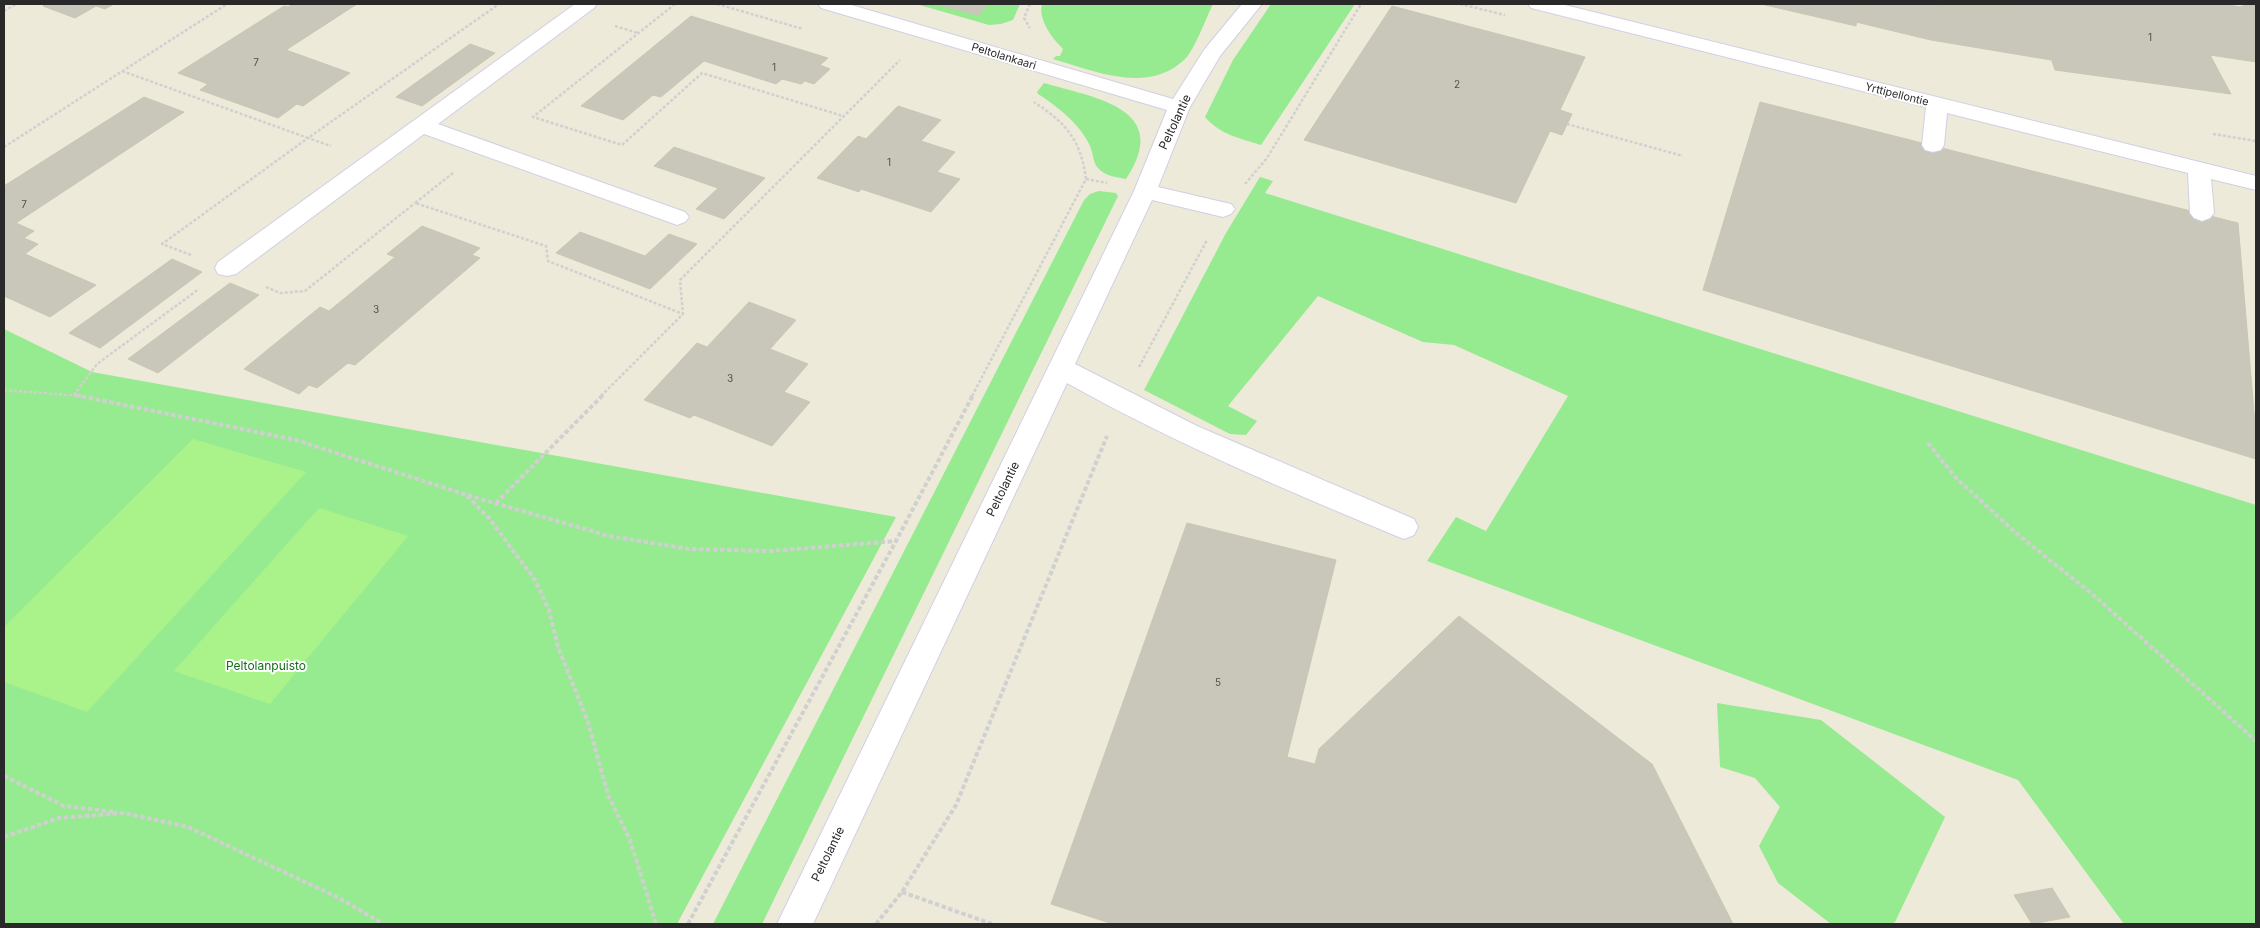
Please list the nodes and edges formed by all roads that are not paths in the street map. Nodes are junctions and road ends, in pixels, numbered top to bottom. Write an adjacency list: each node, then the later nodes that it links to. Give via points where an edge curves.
1 (587, 4): 9 (street)
2 (828, 4): 8 (street, Peltolankaari)
3 (1232, 4): 6 (street, Peltolantie)
4 (1252, 4): 6 (street, Peltolantie)
5 (1538, 4): 7 (street, Yrttipellontie)
6 (1211, 54): 8 (street, Peltolantie)
7 (1937, 104): 10 (street); 11 (street, Yrttipellontie)
8 (1179, 107): 13 (street, Peltolantie)
9 (422, 126): 16 (street); 17 (street)
10 (1933, 145)
11 (2199, 170): 12 (street, Yrttipellontie); 15 (street)
12 (2256, 183)
13 (1144, 191): 14 (street); 18 (street, Peltolantie)
14 (1223, 210)
15 (2202, 213)
16 (677, 217)
17 (227, 268)
18 (1061, 368): 19 (street, via 1120,402 1256,466); 20 (street, Peltolantie)
19 (1404, 527)
20 (795, 924)

